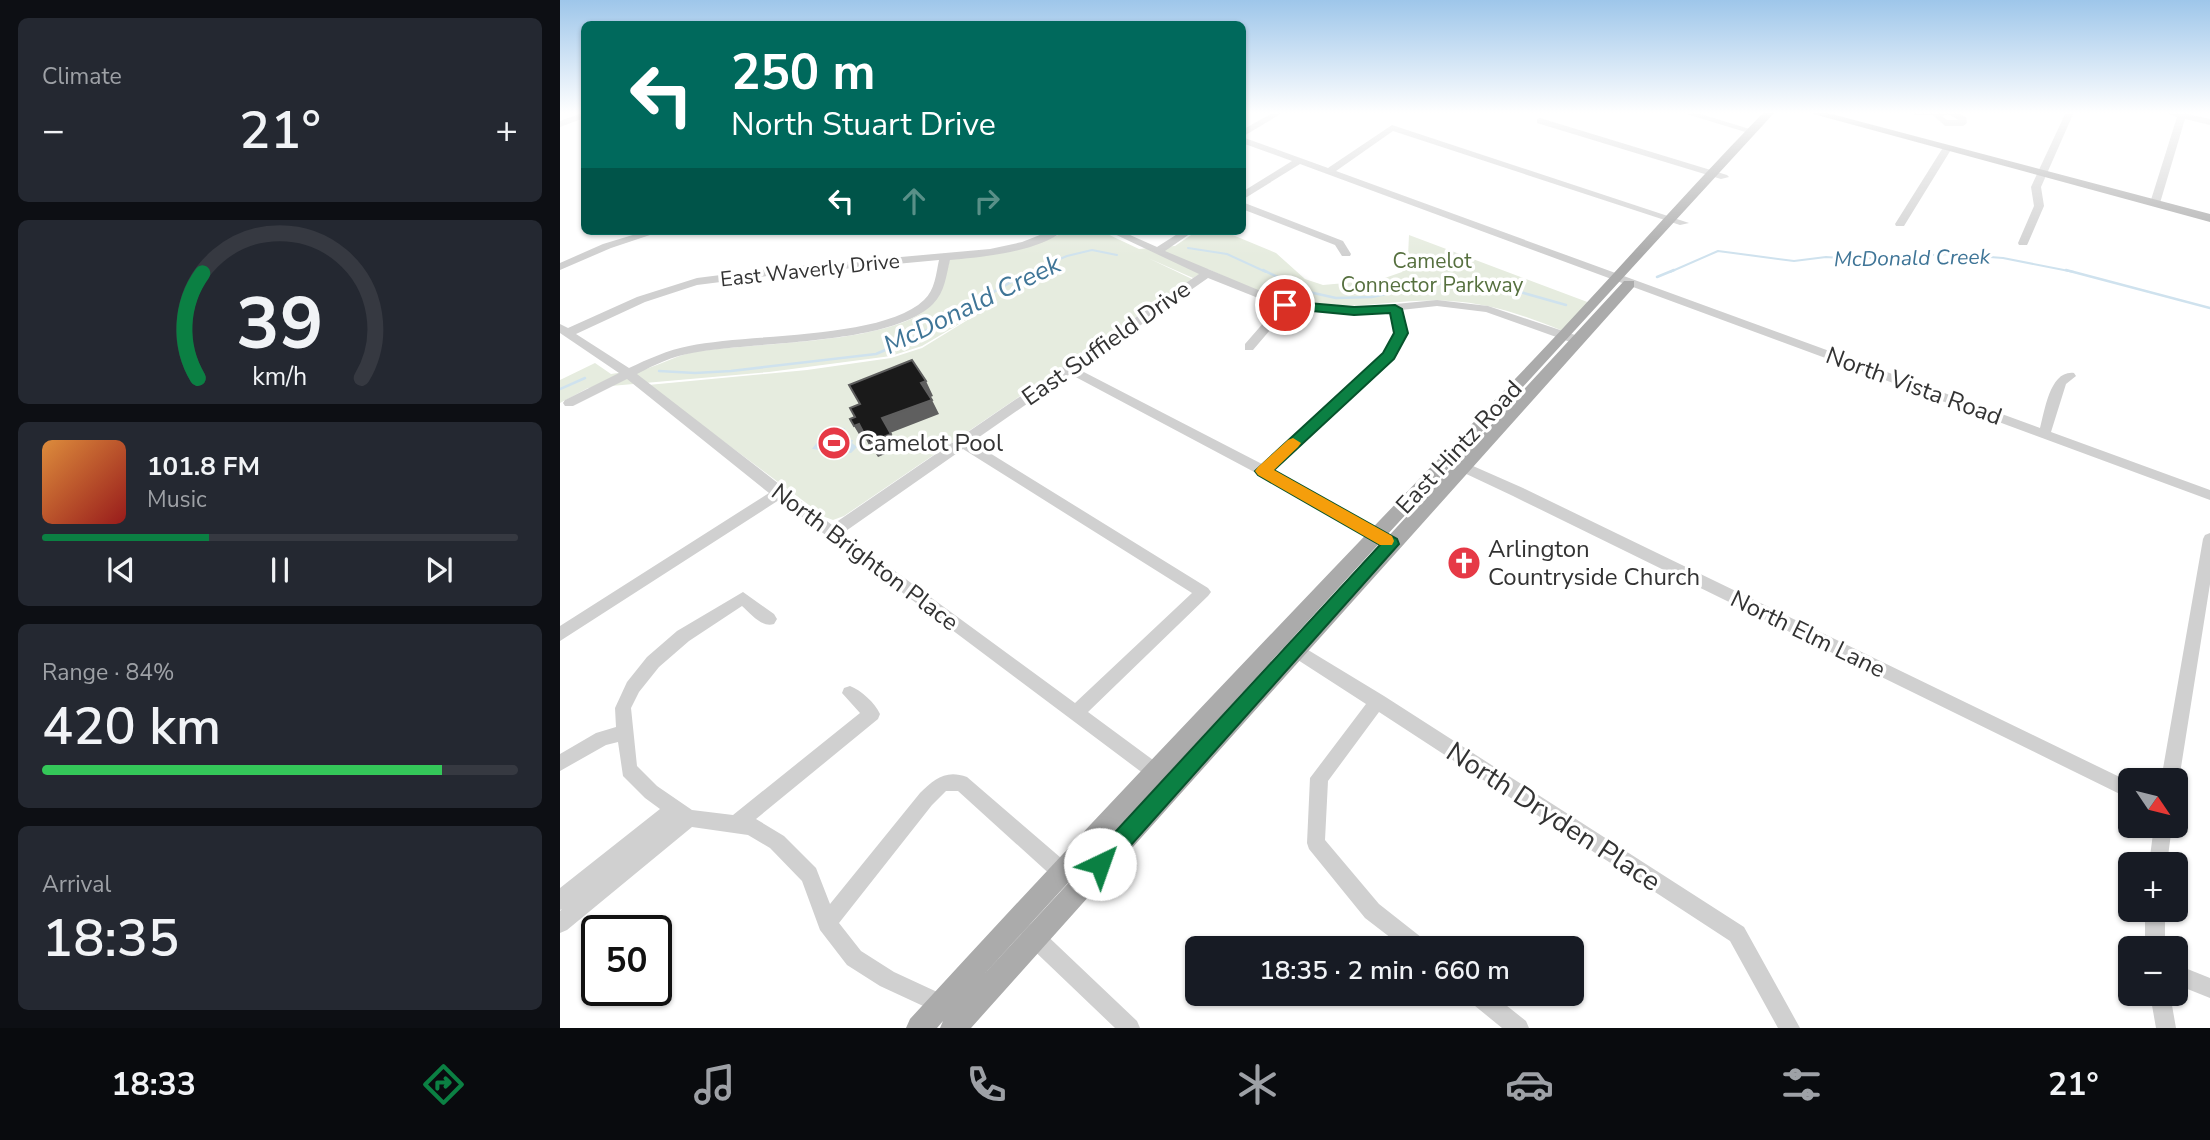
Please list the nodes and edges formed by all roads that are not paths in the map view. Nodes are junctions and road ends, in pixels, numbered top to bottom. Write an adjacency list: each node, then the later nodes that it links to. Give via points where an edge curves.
1 (1300, 160): 11 (street, North Vista Road); 14 (street)
2 (1345, 160): 11 (street)
3 (1490, 160): 18 (street)
4 (1668, 160): 13 (street)
5 (1730, 160): 13 (main road, East Hintz Road)
6 (1734, 160): 13 (main road, East Hintz Road)
7 (1940, 160): 19 (street)
8 (1992, 160): 12 (main road)
9 (2048, 160): 12 (street)
10 (2168, 160): 15 (street)
11 (1330, 170): 30 (street, North Vista Road)
12 (2042, 173): 15 (main road); 24 (street, via 2036,187 2039,206)
13 (1718, 175): 18 (main road, East Hintz Road)
14 (1246, 194)
15 (2155, 203): 17 (main road)
16 (1246, 207): 26 (street, via 1339,243)
17 (2210, 218)
18 (1678, 221): 30 (main road, East Hintz Road)
19 (1900, 224)
20 (644, 235): 28 (street)
21 (1048, 235): 27 (street, East Waverly Drive, via 1020,246)
22 (1121, 235): 25 (street)
23 (1183, 235): 25 (street, East Suffield Drive)
24 (2022, 243)
25 (1157, 252): 29 (street)
26 (1346, 254)
27 (945, 257): 33 (street, East Waverly Drive, via 715,278 673,286); 37 (street, via 935,295 914,312 887,323 861,331 690,349)
28 (560, 267)
29 (1207, 274): 31 (street); 36 (street, East Suffield Drive)
30 (1624, 280): 34 (main road, East Hintz Road); 40 (street, North Vista Road)
31 (1285, 305): 32 (street); 35 (street)
32 (1395, 309): 34 (street, via 1437,303 1488,309); 43 (street, via 1401,333 1389,356)
33 (564, 330): 37 (street, North Brighton Place)
34 (1570, 338): 42 (main road, East Hintz Road)
35 (1249, 347)
36 (1069, 369): 41 (street, East Suffield Drive); 43 (street)
37 (629, 374): 39 (street); 44 (street, North Brighton Place)
38 (2070, 376): 40 (street, via 2061,382)
39 (569, 403)
40 (2044, 434): 45 (street, North Vista Road)
41 (962, 443): 46 (street, East Suffield Drive); 54 (street, via 1203,592)
42 (1455, 464): 48 (main road, East Hintz Road); 59 (street, North Elm Lane)
43 (1263, 471): 48 (street)
44 (779, 493): 46 (street, North Brighton Place); 50 (street)
45 (2210, 495)
46 (833, 532): 54 (street, North Brighton Place)
47 (2210, 539): 57 (street)
48 (1384, 540): 51 (main road, East Hintz Road)
49 (769, 620): 55 (street, via 743,598 683,636 633,687 623,708)
50 (560, 634)
51 (1288, 645): 53 (street, North Dryden Place); 58 (main road, East Hintz Road)
52 (850, 693): 61 (street, via 872,714)
53 (1378, 702): 67 (street, via 1318,778 1316,843 1372,911); 77 (street, North Dryden Place, via 1737,934)
54 (1076, 713): 58 (street, North Brighton Place)
55 (625, 732): 56 (street, via 603,738); 60 (street, via 629,770)
56 (560, 763)
57 (2172, 768)
58 (1164, 778): 62 (main road, East Hintz Road); 66 (main road, East Hintz Road)
59 (2118, 785)
60 (682, 813): 61 (street); 63 (street); 64 (street)
61 (736, 824): 65 (street, via 751,826 778,842 809,875)
62 (1061, 871): 65 (street, via 961,783 942,783); 66 (main road, East Hintz Road)
63 (560, 900)
64 (560, 923)
65 (827, 923): 70 (street, via 854,958)
66 (1025, 930): 70 (main road, East Hintz Road); 74 (main road, East Hintz Road); 75 (street)
67 (1404, 936)
68 (2188, 979): 69 (street)
69 (2210, 988)
70 (941, 1004): 73 (main road, East Hintz Road)
71 (1491, 1006): 76 (street)
72 (2162, 1006): 78 (street)
73 (919, 1028)
74 (953, 1028)
75 (1130, 1028)
76 (1518, 1028)
77 (1790, 1028)
78 (2166, 1028)

